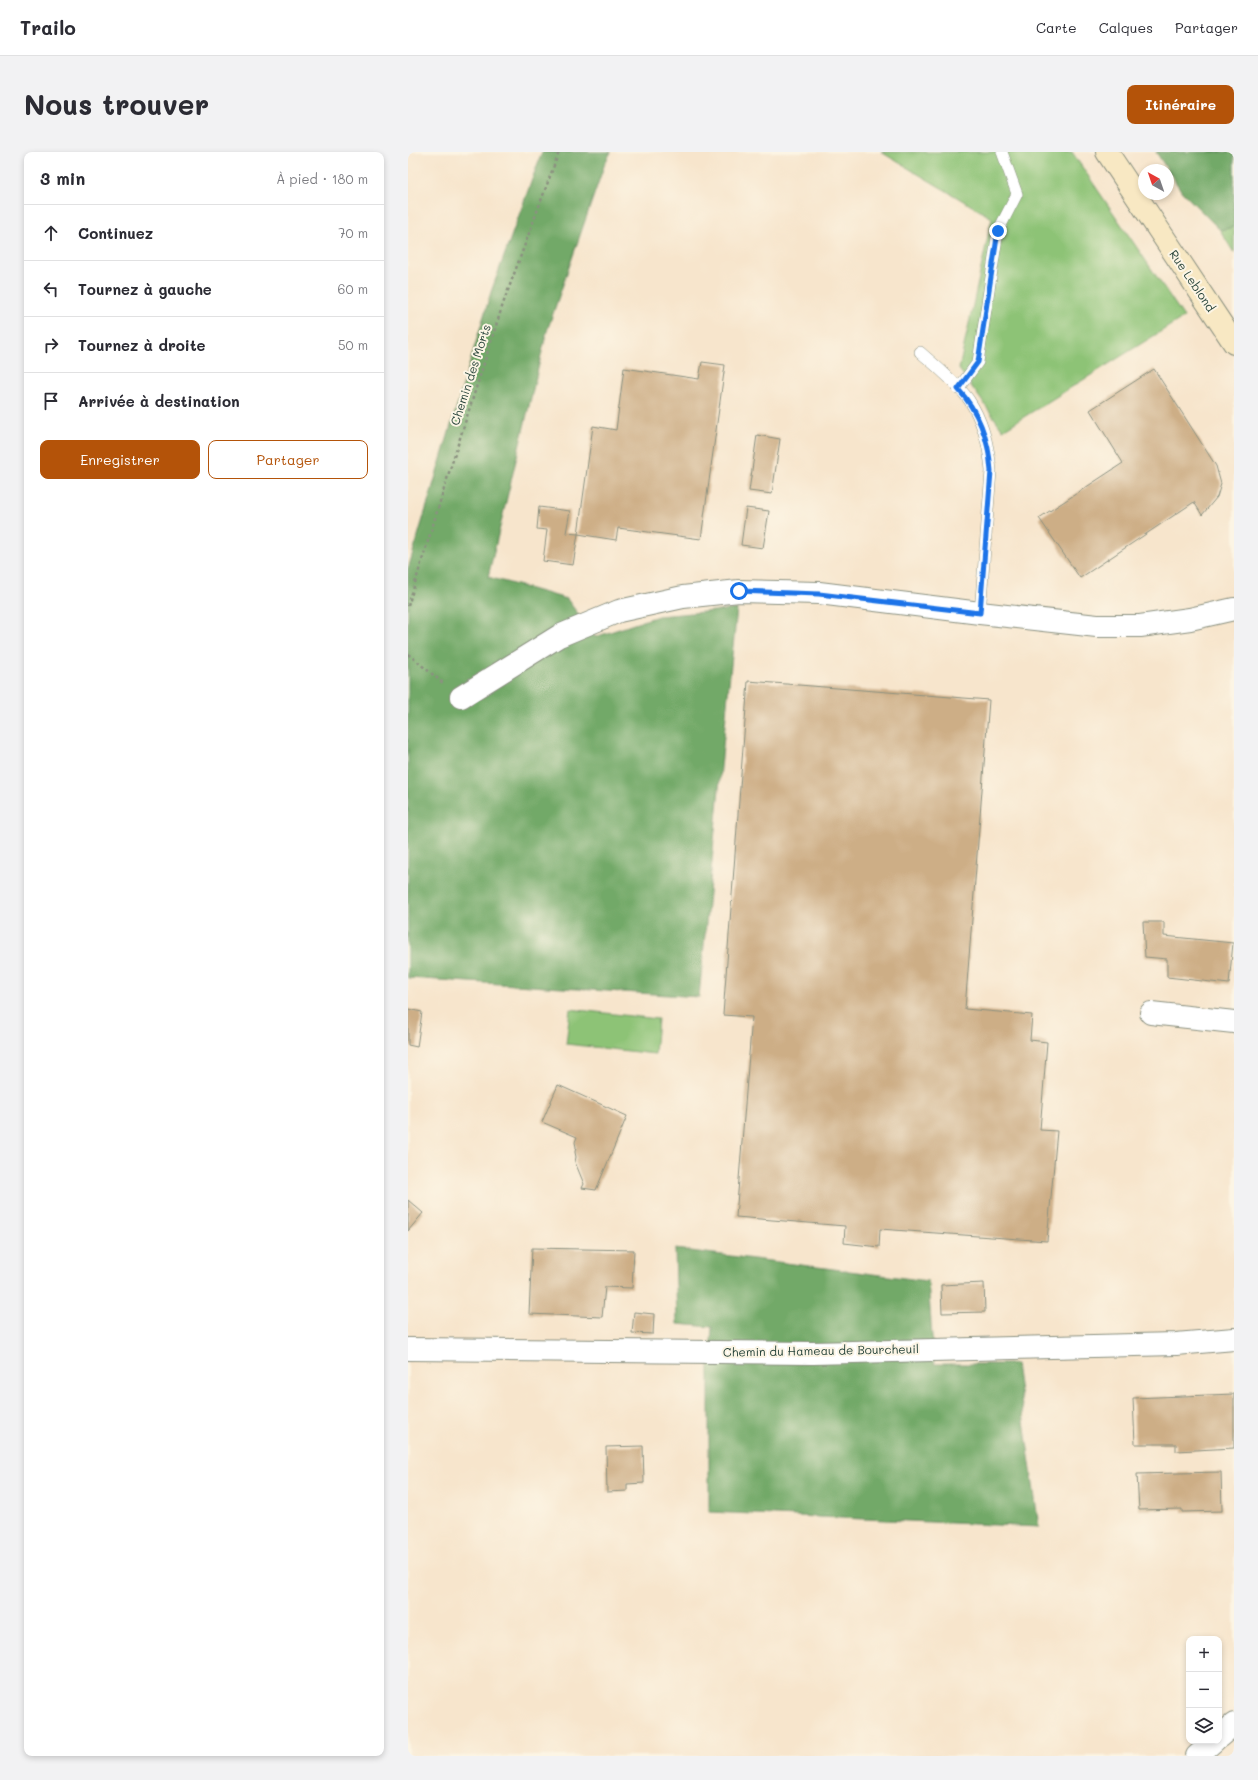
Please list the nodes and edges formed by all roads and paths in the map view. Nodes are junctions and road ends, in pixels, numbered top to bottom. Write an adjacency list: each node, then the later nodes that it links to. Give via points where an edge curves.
1 (559, 152): 7 (path, Chemin des Morts, via 503,304)
2 (1002, 152): 6 (lane, via 1017,194 998,231 978,362)
3 (1107, 152): 4 (main road, Rue Leblond)
4 (1234, 343)
5 (920, 352): 6 (lane)
6 (958, 389): 9 (lane, via 969,400 984,431 989,450 991,471)
7 (408, 606)
8 (1234, 609): 9 (street, via 1190,619 1140,626 1097,626)
9 (980, 613): 11 (street, via 819,594 739,591 683,597 619,611 559,636)
10 (408, 654): 11 (path)
11 (461, 697)
12 (1151, 1013): 13 (street)
13 (1234, 1022)
14 (1234, 1339): 15 (street, Chemin du Hameau de Bourcheuil, via 1176,1344 812,1353)
15 (408, 1349)
16 (1234, 1724): 17 (street)
17 (1222, 1734)
18 (1211, 1744): 19 (street)
19 (1197, 1756)

